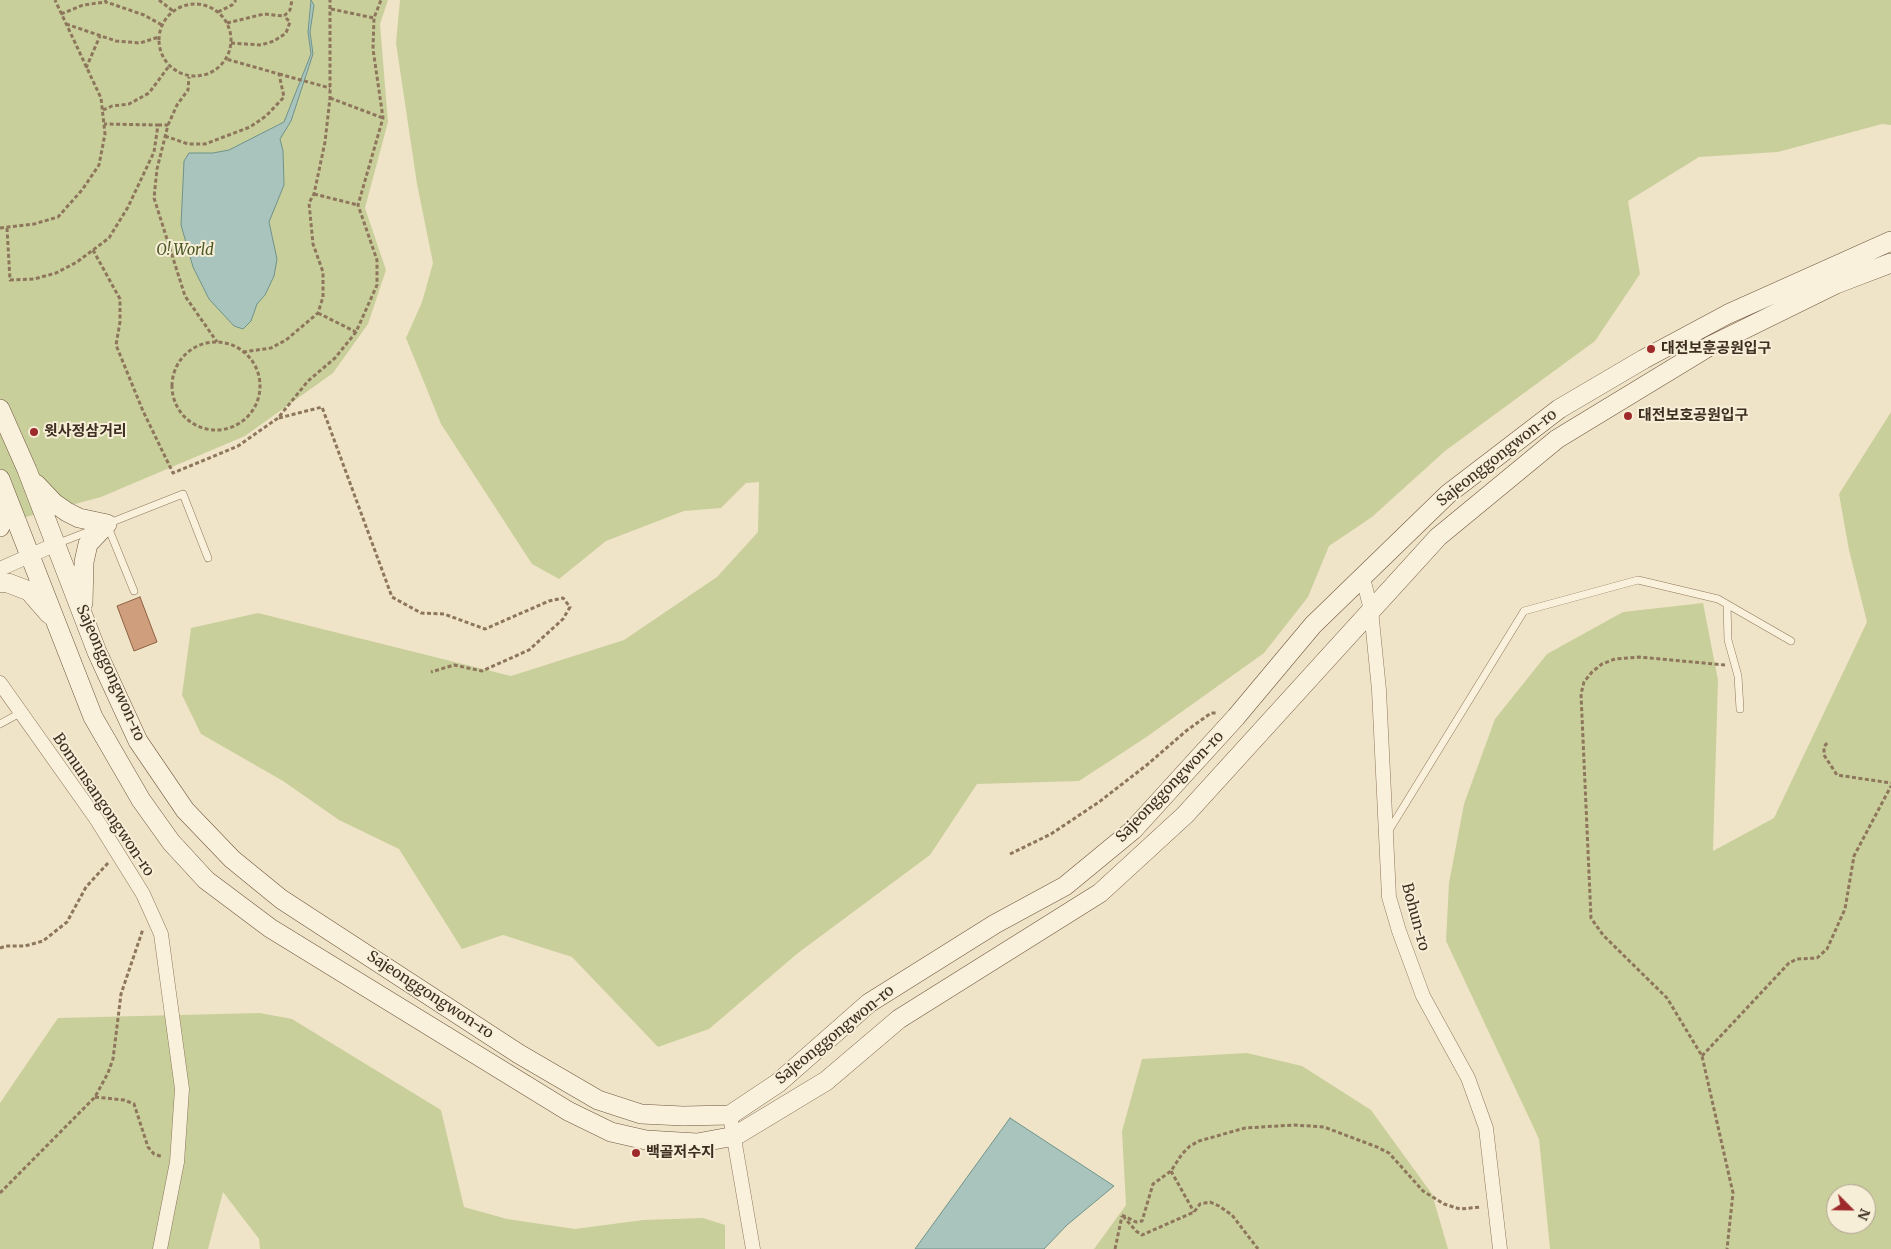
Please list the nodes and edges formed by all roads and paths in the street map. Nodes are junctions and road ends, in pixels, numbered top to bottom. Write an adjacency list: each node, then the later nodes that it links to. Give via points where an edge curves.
1 (55, 0): 14 (path)
2 (159, 0): 12 (path)
3 (204, 0): 10 (path)
4 (236, 0): 13 (path)
5 (292, 0): 15 (path, via 290,10)
6 (330, 0): 11 (path)
7 (381, 0): 16 (path)
8 (106, 1): 14 (path, via 83,4); 19 (path, via 144,14)
9 (190, 2): 10 (path); 12 (path)
10 (202, 4): 13 (path)
11 (330, 10): 16 (path); 28 (path)
12 (173, 11): 19 (path)
13 (218, 12): 17 (path)
14 (61, 14): 18 (path)
15 (284, 16): 17 (path, via 264,14); 22 (path, via 290,22 286,33 274,41 262,45)
16 (374, 18): 31 (path, via 373,48)
17 (227, 23): 22 (path)
18 (66, 24): 20 (path); 25 (path)
19 (162, 25): 21 (path)
20 (100, 36): 21 (path, via 140,43); 25 (path)
21 (158, 37): 24 (path, via 160,53)
22 (231, 43): 23 (path)
23 (226, 59): 26 (path); 27 (path, via 210,74)
24 (169, 66): 27 (path); 30 (path, via 150,92 129,104)
25 (86, 68): 30 (path, via 101,98)
26 (279, 74): 28 (path); 35 (path, via 284,97 250,127 205,144 188,144)
27 (189, 77): 34 (path, via 188,90)
28 (330, 88): 29 (path)
29 (330, 98): 31 (path); 36 (path)
30 (103, 110): 32 (path)
31 (383, 118): 37 (path)
32 (104, 124): 33 (path); 39 (path, via 99,165 58,217)
33 (158, 125): 34 (path); 41 (path, via 154,152 128,207 109,238)
34 (168, 125): 35 (path)
35 (165, 136): 45 (path, via 154,198 185,296)
36 (314, 194): 37 (path); 43 (path, via 309,203 313,244 323,272 323,297)
37 (358, 205): 44 (path, via 377,260 377,285)
38 (0, 228): 39 (path)
39 (7, 228): 41 (path, via 10,280 34,279 56,273)
40 (1891, 241): 57 (main road, Sajeonggongwon-ro, via 1736,310 1559,409 1448,494)
41 (93, 250): 48 (path, via 120,299 116,345 173,473 238,446)
42 (1891, 262): 61 (main road, Sajeonggongwon-ro, via 1836,284 1710,346 1556,439 1438,537)
43 (318, 313): 44 (path); 46 (path, via 286,340 271,348)
44 (356, 332): 48 (path)
45 (217, 342): 46 (path); 46 (path, via 202,344 188,352 172,377 176,407 198,427 226,429 239,424 253,408 260,389 258,375)
46 (243, 352)
47 (0, 409): 49 (main road, Sajeonggongwon-ro)
48 (278, 418): 66 (path, via 322,407 392,597 421,612 444,614 484,630 549,601 563,598 570,607 563,619 529,650 482,671 454,665)
49 (27, 470): 51 (main road, via 54,503 79,518); 53 (main road, Sajeonggongwon-ro)
50 (2, 483): 52 (main road); 54 (main road, Sajeonggongwon-ro)
51 (107, 524): 53 (lane); 55 (lane, via 183,494); 59 (lane); 62 (main road, via 88,544 84,562)
52 (0, 527)
53 (56, 544): 54 (street); 62 (main road, Sajeonggongwon-ro)
54 (31, 555): 56 (street); 63 (main road, Sajeonggongwon-ro)
55 (208, 558)
56 (0, 569)
57 (1363, 578): 61 (street, Bohun-ro); 70 (main road, Sajeonggongwon-ro, via 1313,626)
58 (0, 583): 63 (main road, via 28,591)
59 (134, 591)
60 (1727, 604): 64 (lane); 65 (lane, via 1728,640); 75 (lane, via 1638,580 1524,611)
61 (1371, 610): 75 (street, Bohun-ro, via 1379,690); 83 (main road, Sajeonggongwon-ro, via 1186,815 1100,893 899,1019 826,1081)
62 (83, 615): 82 (main road, Sajeonggongwon-ro, via 138,741 185,810 232,859 281,899 519,1054 598,1100 640,1114)
63 (58, 625): 83 (main road, Sajeonggongwon-ro, via 93,717 141,800 171,842 206,880 270,928 400,1009 568,1111 611,1132 646,1140 697,1143)
64 (1791, 641)
65 (1735, 666): 68 (lane); 80 (path, via 1639,657 1615,659 1592,672 1584,682 1581,694 1591,918 1603,935 1667,998)
66 (431, 672)
67 (0, 683): 69 (street, Bomunsangongwon-ro)
68 (1740, 709)
69 (20, 713): 71 (lane); 76 (street, Bomunsangongwon-ro)
70 (1239, 713): 77 (path, via 1211,713 1098,802 1052,834); 82 (main road, Sajeonggongwon-ro, via 1134,830 1065,886 995,924 869,1003 778,1083)
71 (0, 724)
72 (1827, 742): 73 (path, via 1824,755 1837,776)
73 (1891, 783)
74 (1891, 786): 80 (path, via 1854,856 1845,908 1827,949 1817,958 1797,959 1789,963)
75 (1385, 836): 87 (street, Bohun-ro, via 1389,897 1399,932 1423,996 1468,1078 1486,1128)
76 (117, 852): 78 (street, Bomunsangongwon-ro); 79 (path, via 86,887 67,922 44,941)
77 (1010, 854)
78 (150, 909): 81 (path, via 126,973 113,1059); 84 (street, Bomunsangongwon-ro, via 161,934 182,1089)
79 (0, 948)
80 (1702, 1056): 95 (path, via 1733,1193)
81 (95, 1097): 84 (path, via 134,1104 148,1148 154,1154); 86 (path)
82 (730, 1115): 83 (street)
83 (735, 1136): 91 (street)
84 (177, 1162): 90 (street, Bomunsangongwon-ro)
85 (1172, 1171): 87 (path, via 1190,1146 1212,1136 1245,1128 1314,1125 1389,1153 1423,1190 1451,1208 1468,1210); 88 (path); 89 (path, via 1153,1184 1142,1221 1136,1222)
86 (0, 1192)
87 (1494, 1204): 94 (street, Bohun-ro)
88 (1194, 1212): 89 (path, via 1142,1235); 93 (path, via 1206,1202 1219,1206 1244,1228)
89 (1122, 1215): 92 (path)
90 (160, 1249)
91 (753, 1249)
92 (1115, 1249)
93 (1258, 1249)
94 (1500, 1249)
95 (1727, 1249)

